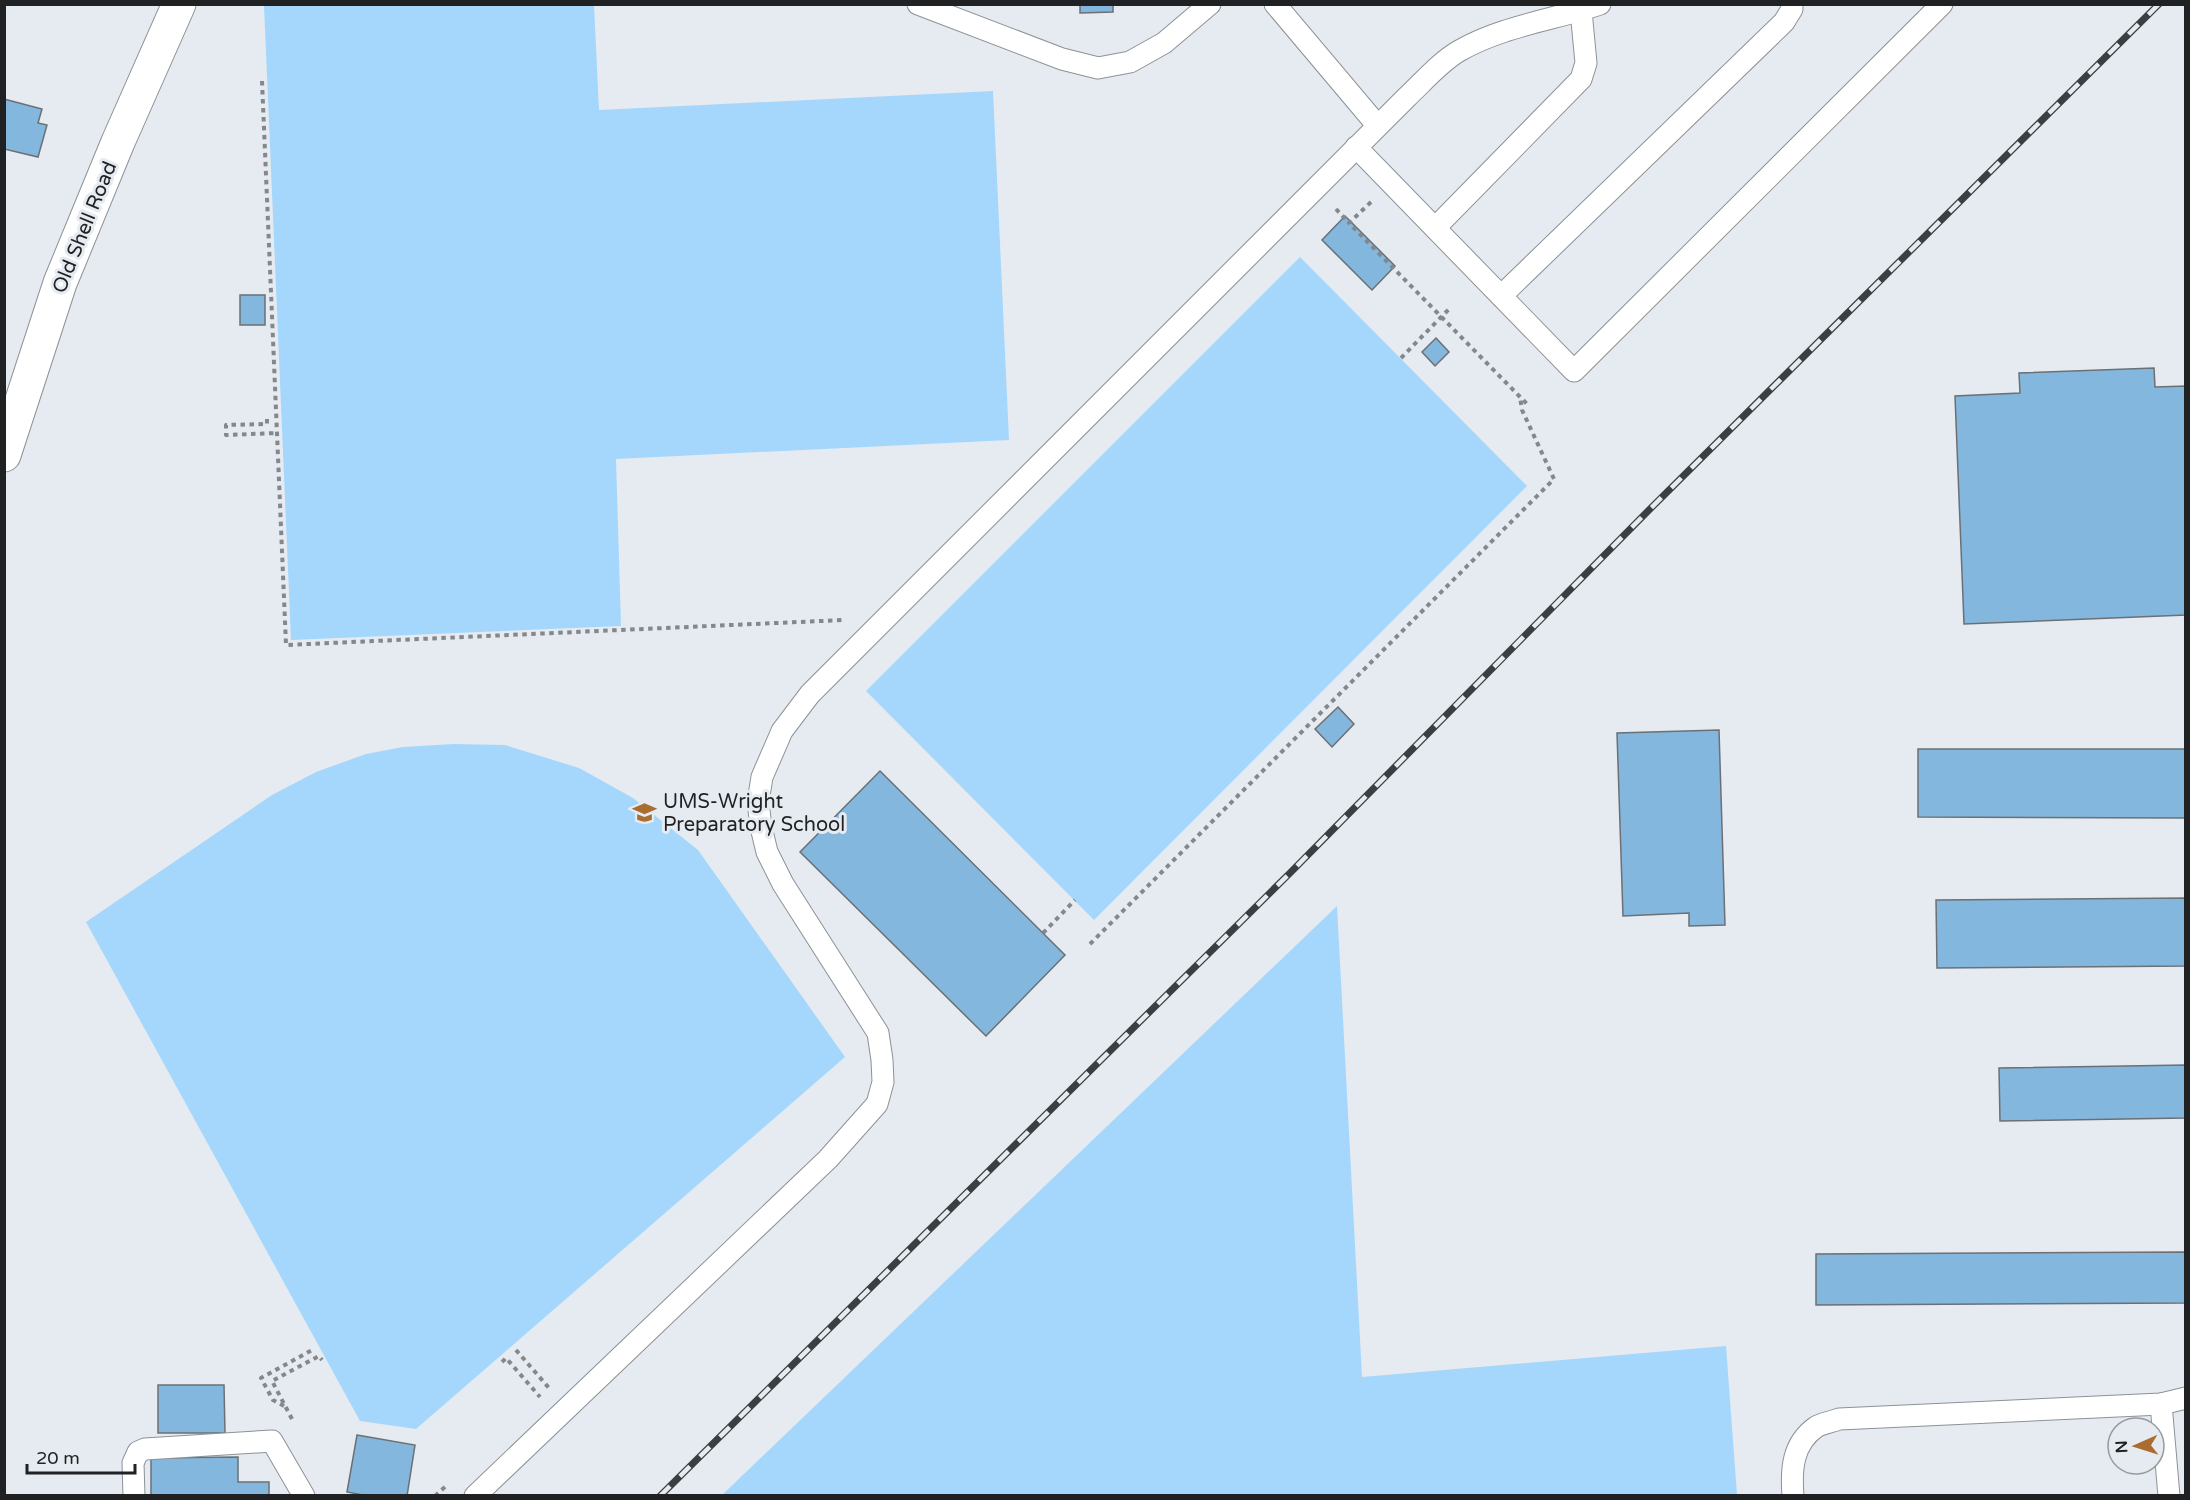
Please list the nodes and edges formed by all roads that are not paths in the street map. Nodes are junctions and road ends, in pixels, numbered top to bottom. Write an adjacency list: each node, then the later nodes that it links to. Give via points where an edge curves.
1 (918, 4): 2 (lane, via 1098,68 1130,62 1164,43)
2 (1210, 4)
3 (1275, 4): 8 (lane)
4 (1792, 4): 11 (lane, via 1784,22)
5 (1942, 4): 11 (lane, via 1574,370)
6 (175, 6): 12 (street, Old Shell Road, via 60,283)
7 (1591, 8): 8 (lane, via 1514,29 1458,52); 10 (lane, via 1581,79)
8 (1377, 125): 9 (lane)
9 (1356, 147): 10 (lane); 17 (lane, via 810,694 782,731 762,777 758,802 767,852 783,884 878,1033 883,1082 877,1104 828,1159)
10 (1435, 228): 11 (lane)
11 (1501, 296)
12 (4, 454)
13 (2186, 1398): 14 (lane)
14 (2161, 1404): 18 (lane, via 1839,1419 1816,1428 1798,1447 1791,1468); 19 (lane)
15 (134, 1496): 16 (lane, via 134,1463 138,1452 145,1449 272,1441)
16 (304, 1496)
17 (475, 1496)
18 (1792, 1496)
19 (2169, 1496)

